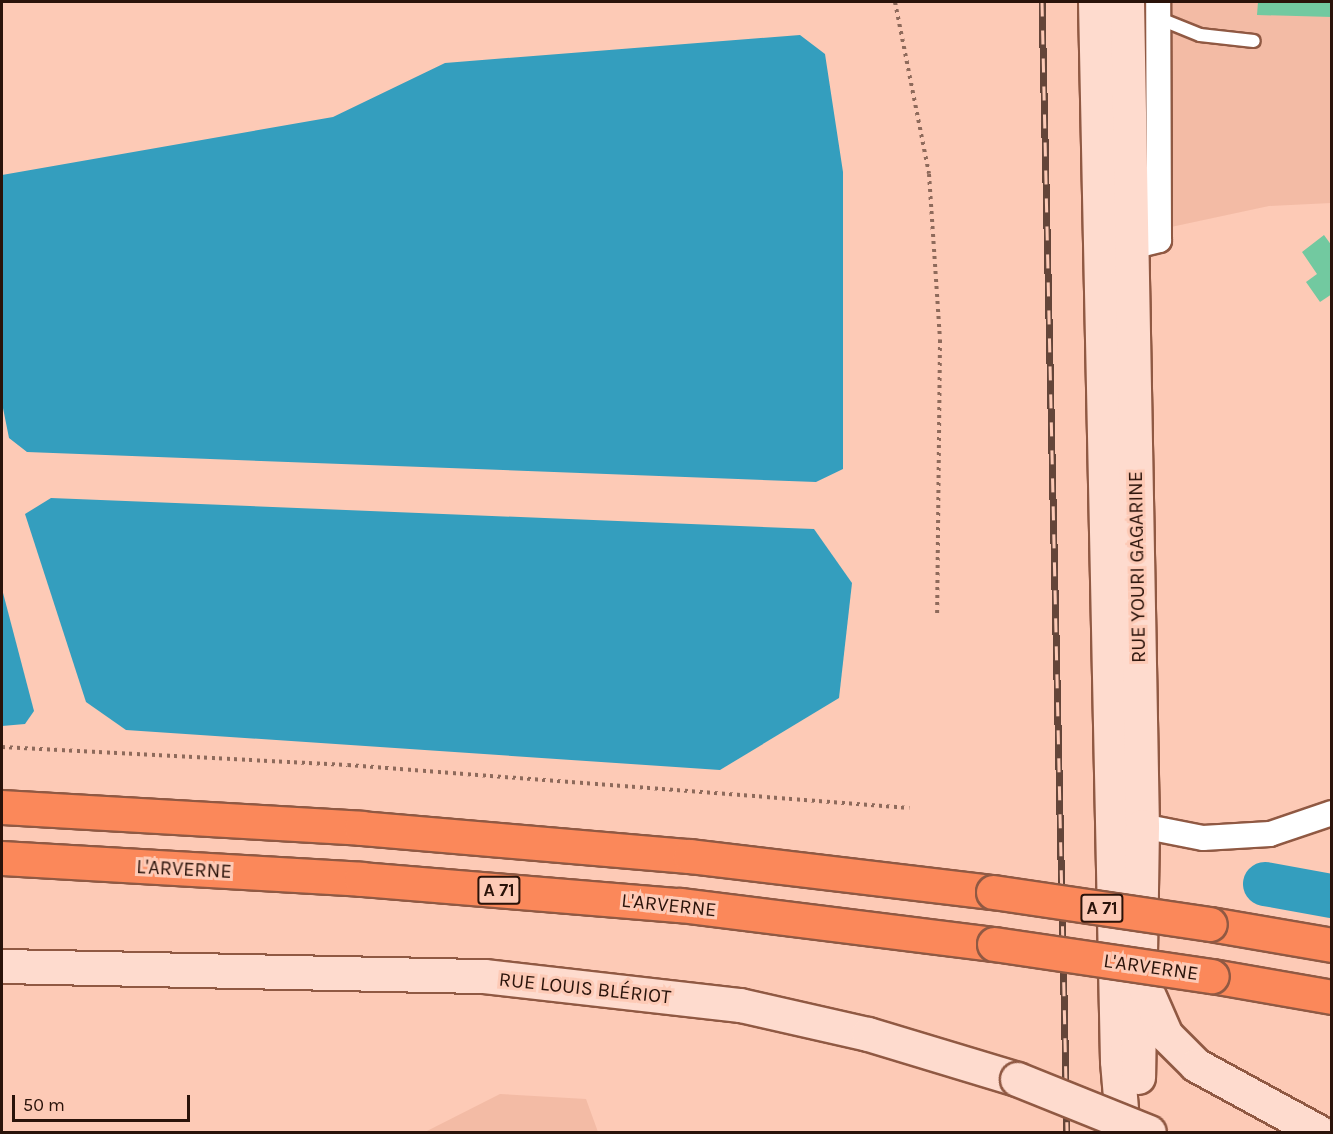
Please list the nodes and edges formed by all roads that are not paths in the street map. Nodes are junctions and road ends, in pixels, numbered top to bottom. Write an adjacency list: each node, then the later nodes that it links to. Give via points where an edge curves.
1 (1095, 2): 14 (main road, RUE YOURI GAGARINE)
2 (1127, 2): 5 (main road, RUE YOURI GAGARINE)
3 (1158, 10): 4 (lane, via 1200,35); 5 (street)
4 (1254, 41)
5 (1145, 243): 8 (main road, RUE YOURI GAGARINE)
6 (2, 807): 10 (highway, A 71, bridge, via 361,828 690,856 993,892)
7 (1332, 813): 8 (street, via 1270,834 1203,838)
8 (1142, 826): 12 (main road, RUE YOURI GAGARINE)
9 (2, 858): 13 (highway, L'ARVERNE / A 71, bridge, via 361,879 680,905 994,944)
10 (1332, 945)
11 (2, 966): 18 (main road, RUE LOUIS BLÉRIOT, bridge, via 484,976 740,1005 868,1034 1017,1079)
12 (1140, 972): 17 (main road, RUE YOURI GAGARINE); 19 (main road, via 1154,1012 1196,1065)
13 (1332, 997)
14 (1116, 1060): 15 (main road); 16 (main road)
15 (1112, 1132)
16 (1122, 1132)
17 (1140, 1132)
18 (1149, 1132)
19 (1319, 1132)

